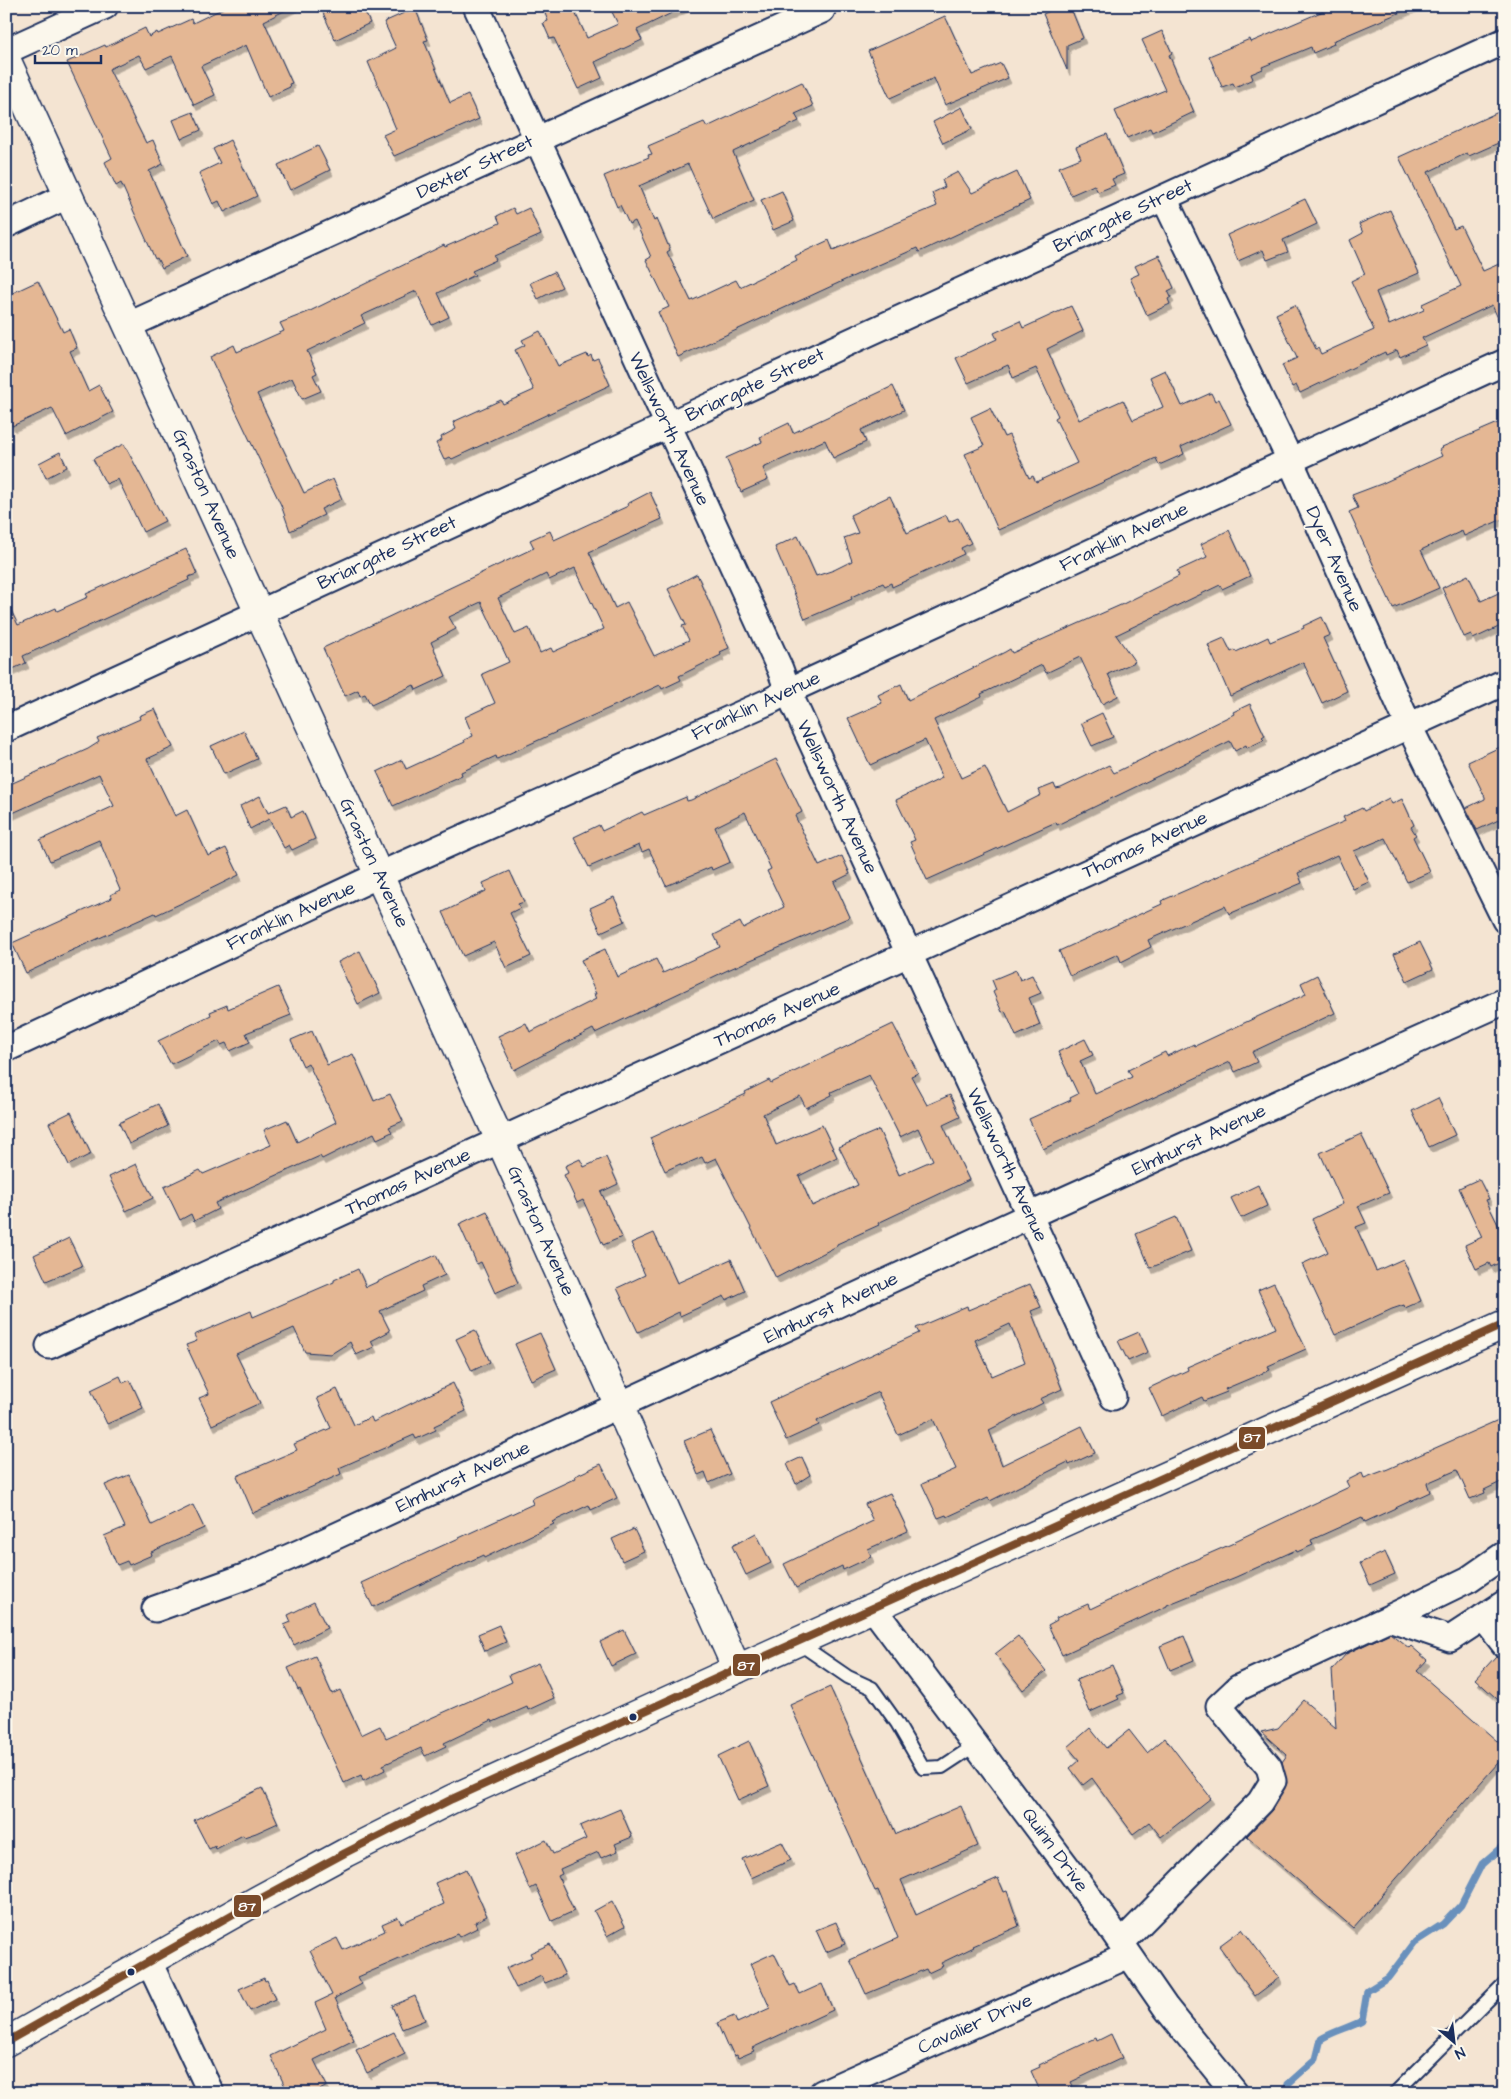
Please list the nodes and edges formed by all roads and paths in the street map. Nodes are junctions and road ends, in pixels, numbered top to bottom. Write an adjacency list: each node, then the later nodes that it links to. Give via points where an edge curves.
1 (105, 6): 5 (street)
2 (476, 6): 7 (street, Wellsworth Avenue)
3 (822, 10): 7 (street, Dexter Street)
4 (1505, 41): 9 (street, Briargate Street)
5 (6, 51)
6 (6, 59): 8 (street, Graston Avenue)
7 (536, 138): 11 (street, Dexter Street); 13 (street, Wellsworth Avenue)
8 (69, 195): 10 (street); 11 (street, Graston Avenue)
9 (1164, 198): 13 (street, Briargate Street); 14 (street, Dyer Avenue)
10 (6, 226)
11 (129, 325): 15 (street, Graston Avenue)
12 (1505, 362): 14 (street, Franklin Avenue)
13 (668, 426): 15 (street, Briargate Street); 17 (street, Wellsworth Avenue)
14 (1290, 460): 17 (street, Franklin Avenue); 18 (street, Dyer Avenue)
15 (259, 612): 19 (street, Briargate Street); 20 (street, Graston Avenue)
16 (1505, 682): 18 (street, Thomas Avenue)
17 (788, 691): 20 (street, Franklin Avenue); 22 (street, Wellsworth Avenue)
18 (1409, 726): 21 (street, Dyer Avenue); 22 (street, Thomas Avenue)
19 (6, 729)
20 (379, 875): 24 (street, Franklin Avenue); 25 (street, Graston Avenue)
21 (1505, 920)
22 (909, 955): 25 (street, Thomas Avenue); 26 (street, Wellsworth Avenue)
23 (1505, 1001): 26 (street, Elmhurst Avenue)
24 (6, 1049)
25 (500, 1140): 28 (street, Thomas Avenue); 30 (street, Graston Avenue)
26 (1031, 1216): 29 (street, Wellsworth Avenue); 30 (street, Elmhurst Avenue)
27 (1505, 1324): 33 (street)
28 (49, 1346)
29 (1113, 1397)
30 (619, 1405): 34 (street, Elmhurst Avenue, via 260,1570); 39 (street, Graston Avenue)
31 (1505, 1554): 36 (street, via 1468,1579)
32 (1505, 1603): 35 (street)
33 (872, 1608): 37 (street); 40 (street, Quinn Drive)
34 (155, 1609)
35 (1482, 1617): 36 (street, via 1450,1638); 38 (street)
36 (1390, 1618): 41 (street, via 1238,1688 1220,1706 1269,1767 1273,1781 1260,1802)
37 (798, 1642): 39 (street); 40 (lane, via 848,1677 872,1688 923,1768 942,1767)
38 (1505, 1645)
39 (737, 1669): 42 (street, via 452,1799 284,1886)
40 (977, 1744): 41 (street, Quinn Drive)
41 (1125, 1949): 46 (street, Cavalier Drive); 47 (street, Quinn Drive, via 1166,2008)
42 (149, 1962): 44 (street); 45 (street)
43 (1505, 1984): 48 (lane)
44 (6, 2042)
45 (211, 2093)
46 (822, 2093)
47 (1235, 2093)
48 (1395, 2093)

